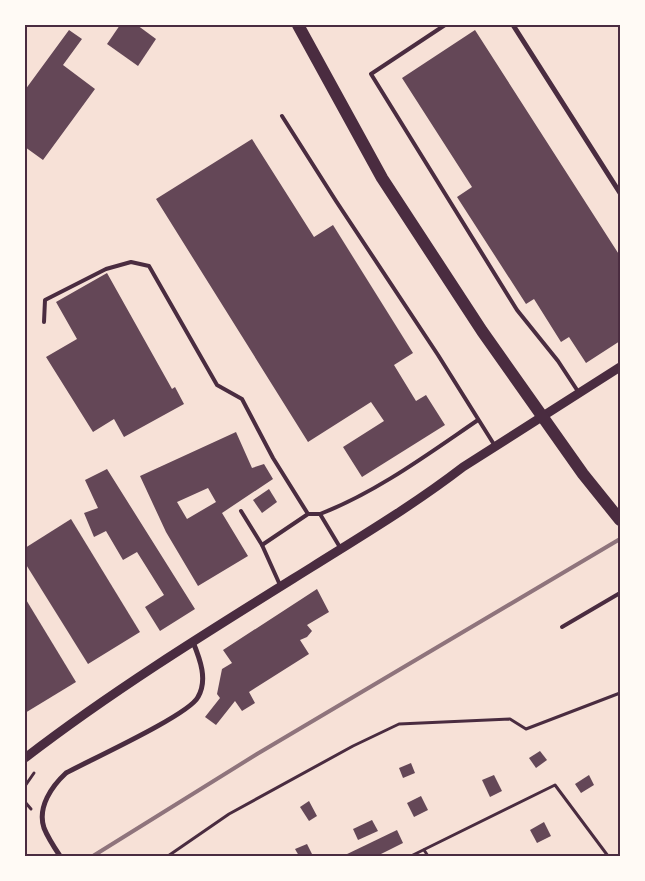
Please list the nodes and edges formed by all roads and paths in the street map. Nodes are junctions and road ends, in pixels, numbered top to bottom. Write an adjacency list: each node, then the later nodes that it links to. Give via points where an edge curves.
1 (298, 25): 14 (main road, via 382,178 482,331 583,474)
2 (445, 25): 8 (lane, via 371,74 517,310)
3 (513, 25): 5 (street)
4 (282, 116): 9 (lane)
5 (620, 193)
6 (44, 322): 12 (lane, via 46,300 106,269 131,262 149,266 217,385 242,399)
7 (620, 367): 8 (street)
8 (579, 393): 10 (street)
9 (478, 420): 10 (lane); 13 (lane, via 344,505)
10 (495, 446): 16 (street)
11 (242, 511): 15 (lane)
12 (308, 514): 13 (lane); 15 (lane)
13 (320, 514): 16 (lane)
14 (620, 520)
15 (262, 545): 17 (lane)
16 (342, 549): 17 (street)
17 (282, 587): 20 (street)
18 (620, 593): 19 (lane)
19 (562, 627)
20 (193, 642): 22 (street, via 76,719); 26 (street, via 202,663 200,695 194,704 66,773 47,796 44,827)
21 (620, 693): 27 (path, via 526,729 510,719 399,724 229,814)
22 (25, 758)
23 (34, 773): 24 (path)
24 (25, 786)
25 (424, 850): 28 (path); 29 (path); 30 (path, via 555,785)
26 (60, 856)
27 (168, 856)
28 (411, 856)
29 (428, 856)
30 (608, 856)

